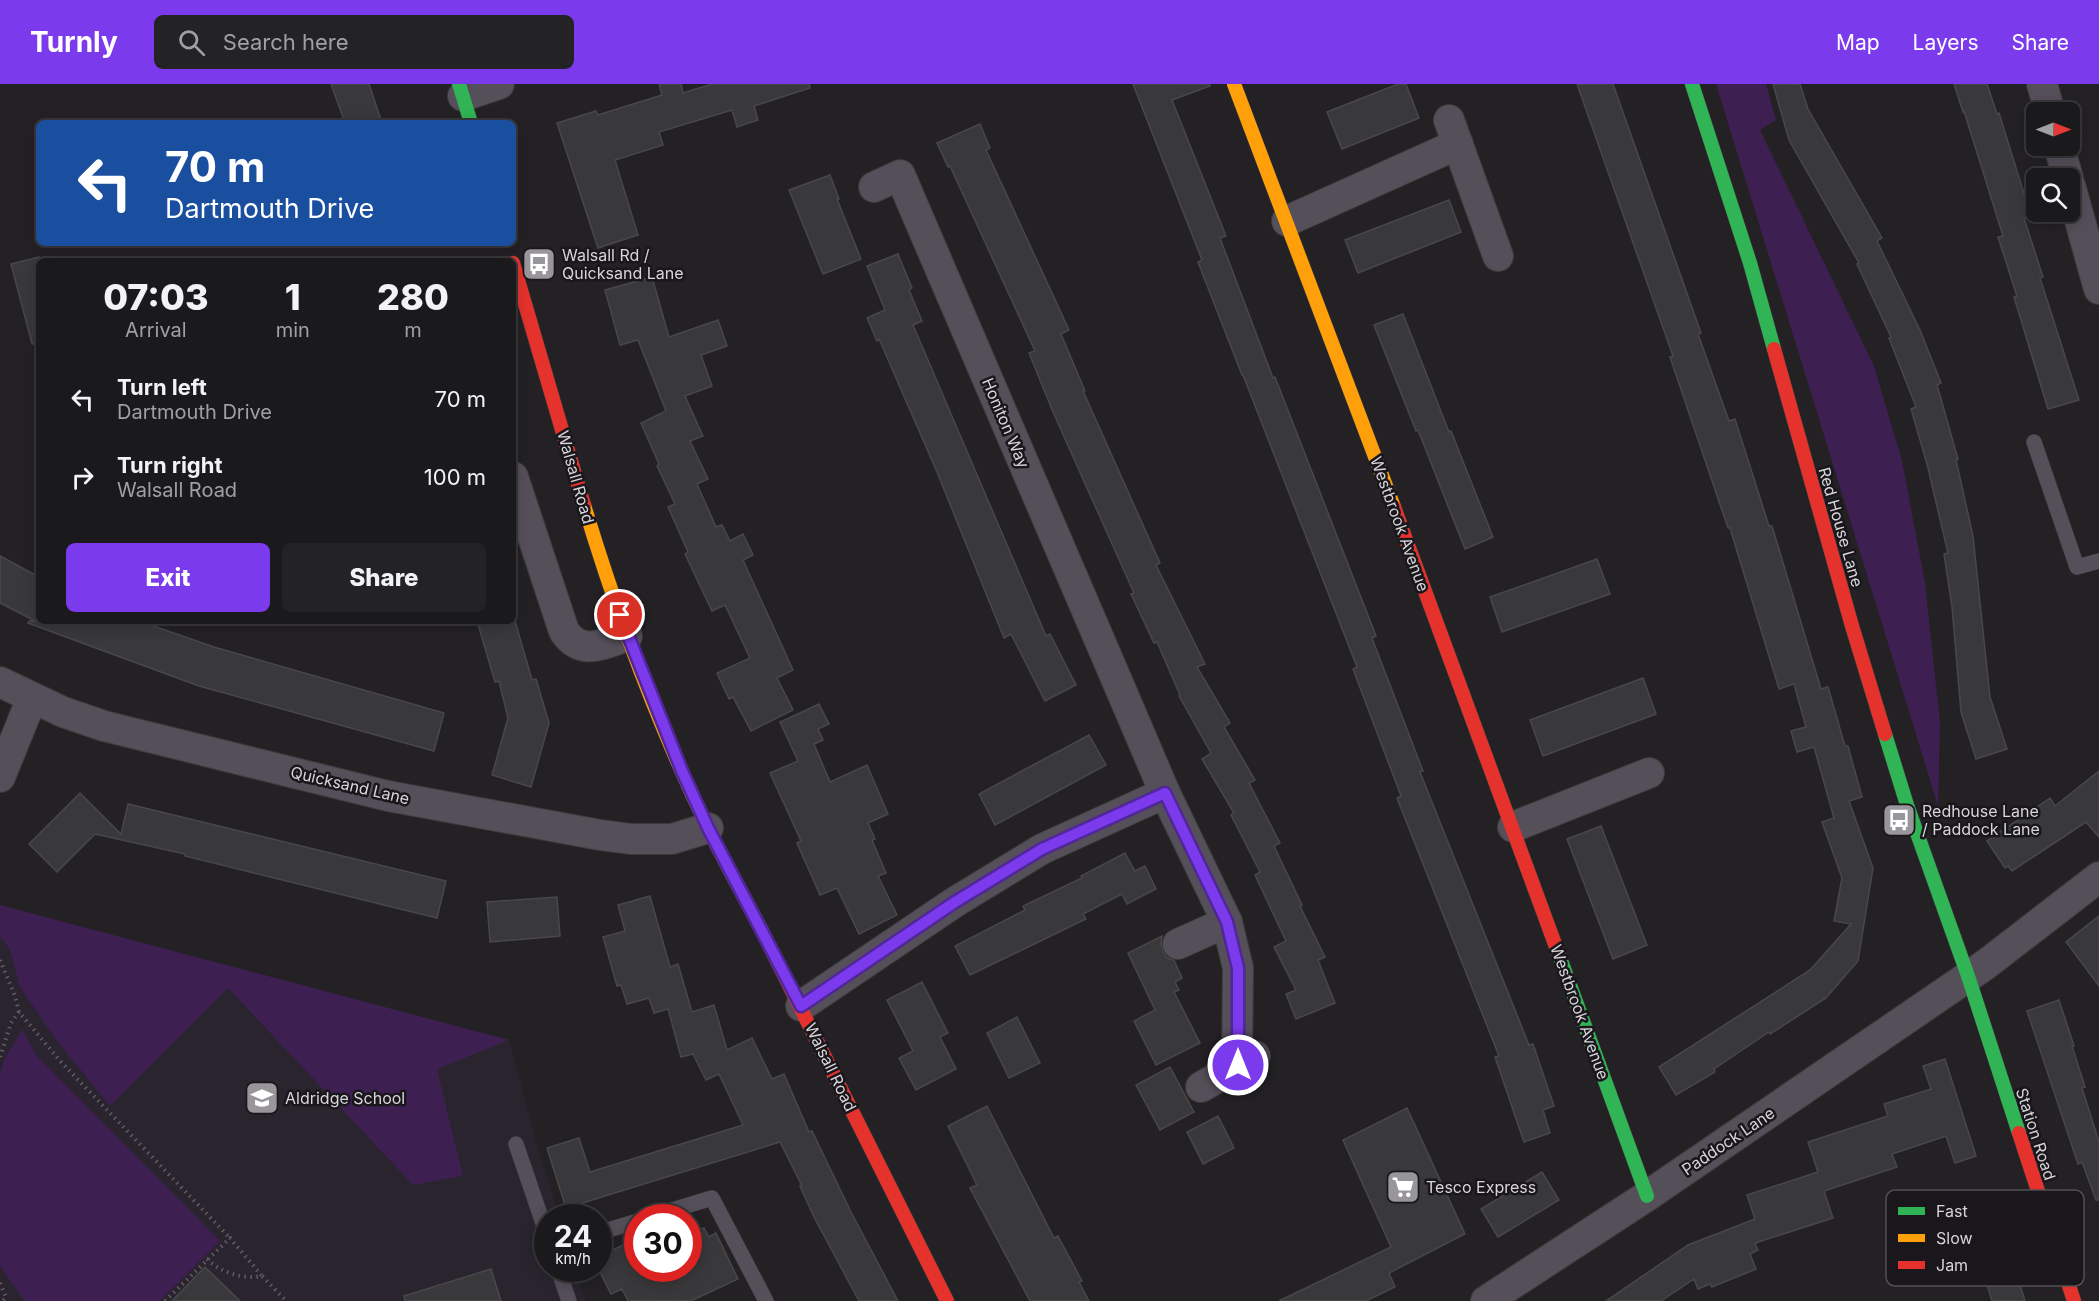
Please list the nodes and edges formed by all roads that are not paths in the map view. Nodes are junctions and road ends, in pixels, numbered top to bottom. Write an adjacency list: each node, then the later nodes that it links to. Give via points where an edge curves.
1 (499, 84): 5 (street)
2 (1234, 84): 8 (street, Westbrook Avenue)
3 (1692, 84): 28 (street, Red House Lane, via 1750,263 1906,805)
4 (2042, 84): 6 (street)
5 (464, 101)
6 (2047, 102)
7 (874, 188): 22 (street, Honiton Way, via 900,175 1113,702)
8 (1287, 221): 10 (street, via 1454,132); 23 (street, Westbrook Avenue)
9 (2080, 221): 12 (street)
10 (1498, 256)
11 (516, 286): 13 (street, Walsall Road)
12 (2099, 289)
13 (521, 320): 17 (street, Walsall Road)
14 (2034, 442): 16 (lane, via 2077,567)
15 (516, 486): 17 (street, via 564,631 571,641 597,646)
16 (2099, 561)
17 (627, 636): 24 (street, Walsall Road)
18 (0, 682): 19 (street, Quicksand Lane)
19 (32, 698): 21 (street); 24 (street, Quicksand Lane, via 104,726 388,796 631,839 672,839)
20 (1649, 773): 23 (street)
21 (0, 777)
22 (1165, 793): 26 (street, Honiton Way); 29 (street, via 1042,849 955,902)
23 (1513, 827): 33 (street, Westbrook Avenue)
24 (708, 828): 29 (street, Walsall Road)
25 (2099, 877): 28 (street, Paddock Lane)
26 (1227, 922): 27 (street); 30 (street, Honiton Way, via 1238,968 1246,1060)
27 (1178, 944)
28 (1968, 976): 32 (street, Station Road); 33 (street, Paddock Lane)
29 (801, 1006): 40 (street, Walsall Road)
30 (1201, 1087)
31 (516, 1144): 34 (lane)
32 (2038, 1190)
33 (1647, 1196): 41 (street, Paddock Lane)
34 (536, 1204)
35 (692, 1204): 39 (lane, via 712,1198)
36 (562, 1282): 38 (lane)
37 (2069, 1286): 42 (street, Station Road)
38 (569, 1301)
39 (766, 1301)
40 (947, 1301)
41 (1486, 1301)
42 (2074, 1301)

